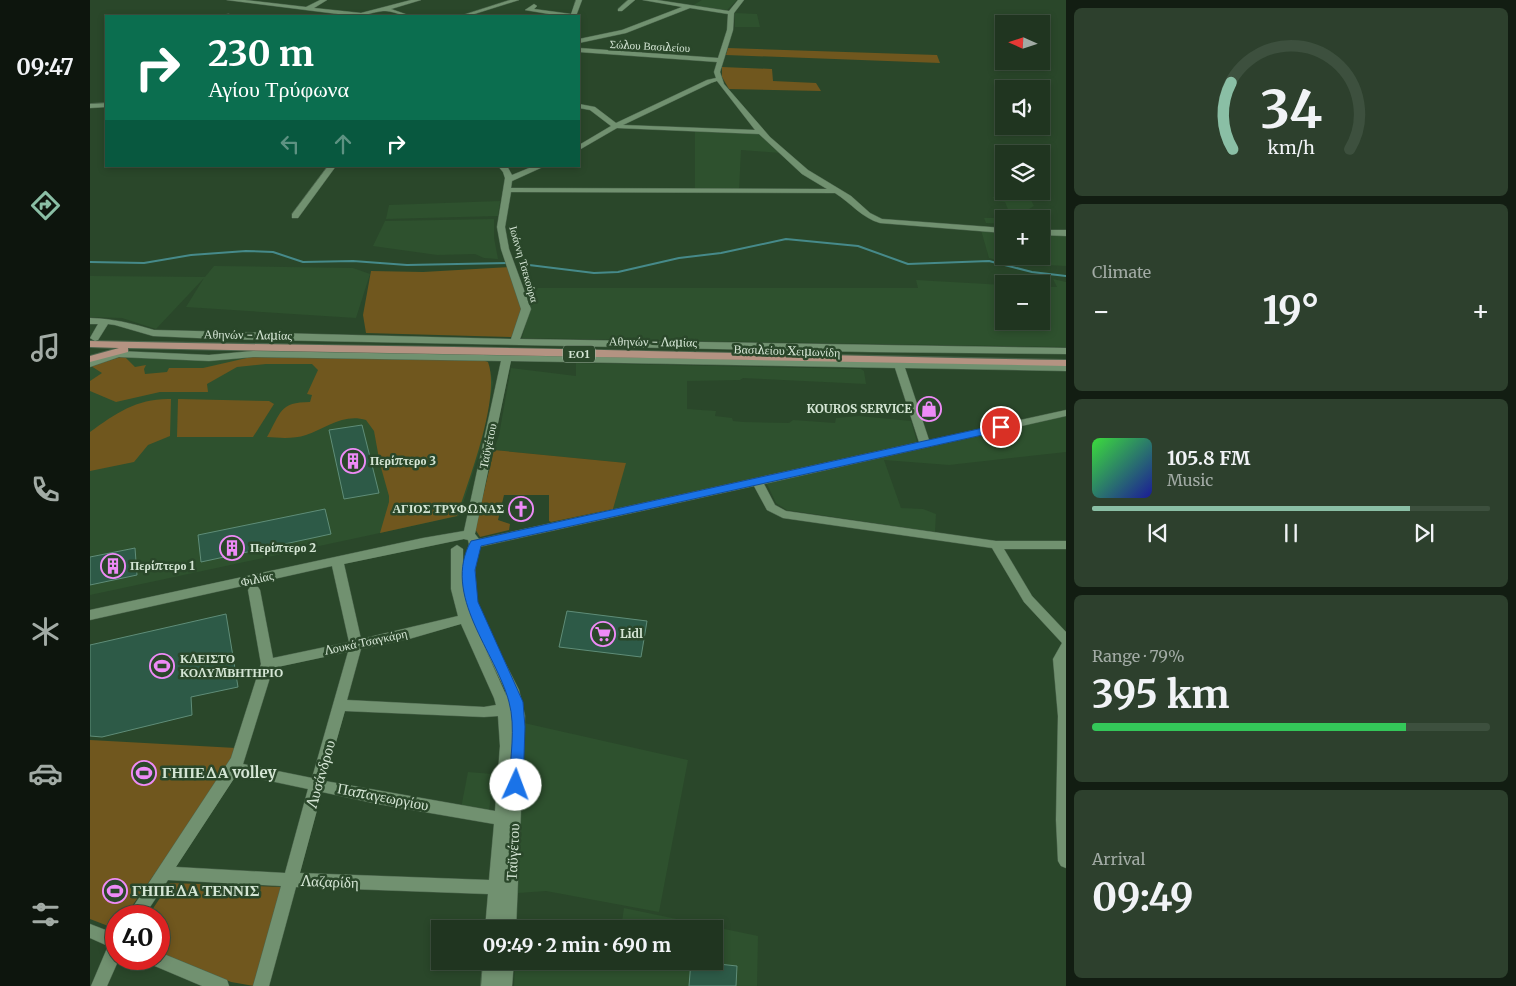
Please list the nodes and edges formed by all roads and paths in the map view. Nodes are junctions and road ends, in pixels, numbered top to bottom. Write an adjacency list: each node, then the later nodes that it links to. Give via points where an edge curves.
1 (230, 0): 12 (street)
2 (324, 0): 12 (street)
3 (418, 0): 13 (street)
4 (516, 0): 22 (street)
5 (579, 0): 24 (street)
6 (622, 0): 7 (street, via 617,8)
7 (632, 0)
8 (646, 0): 11 (street)
9 (741, 0): 16 (street)
10 (534, 6): 23 (street, via 528,10)
11 (686, 7): 16 (street); 17 (street); 26 (street)
12 (307, 9): 14 (street)
13 (386, 9): 20 (street); 21 (street)
14 (318, 10): 18 (street); 19 (street)
15 (414, 11): 21 (street)
16 (731, 13): 31 (street, via 730,30)
17 (693, 14)
18 (312, 15)
19 (352, 15)
20 (363, 15)
21 (402, 15)
22 (471, 15)
23 (566, 15)
24 (573, 15)
25 (583, 33): 28 (street)
26 (616, 34): 27 (street); 28 (street)
27 (635, 36)
28 (592, 37): 29 (street)
29 (580, 40)
30 (580, 50): 31 (street, Σώλου Βασιλείου)
31 (720, 60): 32 (street)
32 (718, 79): 36 (street); 37 (street)
33 (105, 105): 34 (street)
34 (90, 106)
35 (580, 106): 36 (street, via 597,111)
36 (616, 126): 37 (street); 38 (street)
37 (760, 132): 44 (street, via 810,177)
38 (580, 147)
39 (331, 167): 45 (street)
40 (503, 167): 42 (street)
41 (539, 167): 42 (street)
42 (508, 180): 43 (street, Ιωάννη Τσεκούρα)
43 (506, 190): 44 (street); 51 (street, Ιωάννη Τσεκούρα, via 501,227 505,249 526,309)
44 (837, 191): 46 (street, via 867,215 880,221)
45 (295, 216)
46 (995, 230)
47 (1050, 232): 48 (street)
48 (1066, 233)
49 (97, 321): 50 (street); 51 (street, via 172,334)
50 (91, 340): 52 (main road, Αθηνών - Λαμίας / ΕΟ1); 54 (main road, Αθηνών - Λαμίας / ΕΟ1)
51 (515, 340): 53 (street)
52 (160, 346): 56 (main road, via 110,352); 57 (main road, Αθηνών - Λαμίας / ΕΟ1)
53 (1066, 351)
54 (1066, 356)
55 (507, 358): 58 (street, Βασιλείου Χειμωνίδη, via 253,354 209,358 126,354 107,356); 59 (street, Βασιλείου Χειμωνίδη); 64 (street, Ταϋγέτου)
56 (90, 359)
57 (1066, 363)
58 (90, 364)
59 (900, 367): 60 (street, Βασιλείου Χειμωνίδη); 62 (street)
60 (1066, 368)
61 (1066, 414): 62 (street)
62 (925, 444): 63 (street)
63 (757, 481): 64 (street); 65 (street, via 771,508 783,514)
64 (464, 543): 67 (street, Φιλίας, via 423,542); 70 (street, Ταϋγέτου, via 457,589); 86 (street, Ταϋγέτου, via 471,602 512,690 518,716)
65 (996, 545): 66 (street); 71 (street, via 1028,599)
66 (1066, 545)
67 (337, 561): 69 (street, Φιλίας); 72 (street, Λυσάνδρου)
68 (254, 590): 74 (street)
69 (90, 615)
70 (464, 619): 72 (street, Λουκά Τσαγκάρη); 76 (street, Ταϋγέτου)
71 (1066, 640)
72 (356, 645): 74 (street, Λουκά Τσαγκάρη); 75 (street, Λυσάνδρου)
73 (1066, 647): 80 (street, via 1060,659 1065,716 1063,820)
74 (268, 664): 77 (street)
75 (340, 705): 76 (street, via 484,712); 78 (street, Λυσάνδρου)
76 (504, 710): 79 (street, Ταϋγέτου, via 507,746)
77 (234, 768): 78 (street, Παπαγεωργίου); 81 (street)
78 (318, 785): 79 (street, Παπαγεωργίου); 82 (street, Λυσάνδρου)
79 (502, 819): 83 (street, Ταϋγέτου)
80 (1066, 862)
81 (163, 873): 82 (street, Λαζαρίδη); 84 (street)
82 (291, 880): 83 (street, Λαζαρίδη); 95 (street, Λυσάνδρου)
83 (496, 888): 85 (street, Ταϋγέτου)
84 (142, 905)
85 (494, 920)
86 (509, 920)
87 (90, 931): 88 (street)
88 (105, 937)
89 (170, 965): 94 (street)
90 (106, 970): 93 (street)
91 (490, 970): 96 (street)
92 (505, 970): 97 (street)
93 (99, 986)
94 (221, 986)
95 (261, 986)
96 (489, 986)
97 (504, 986)

